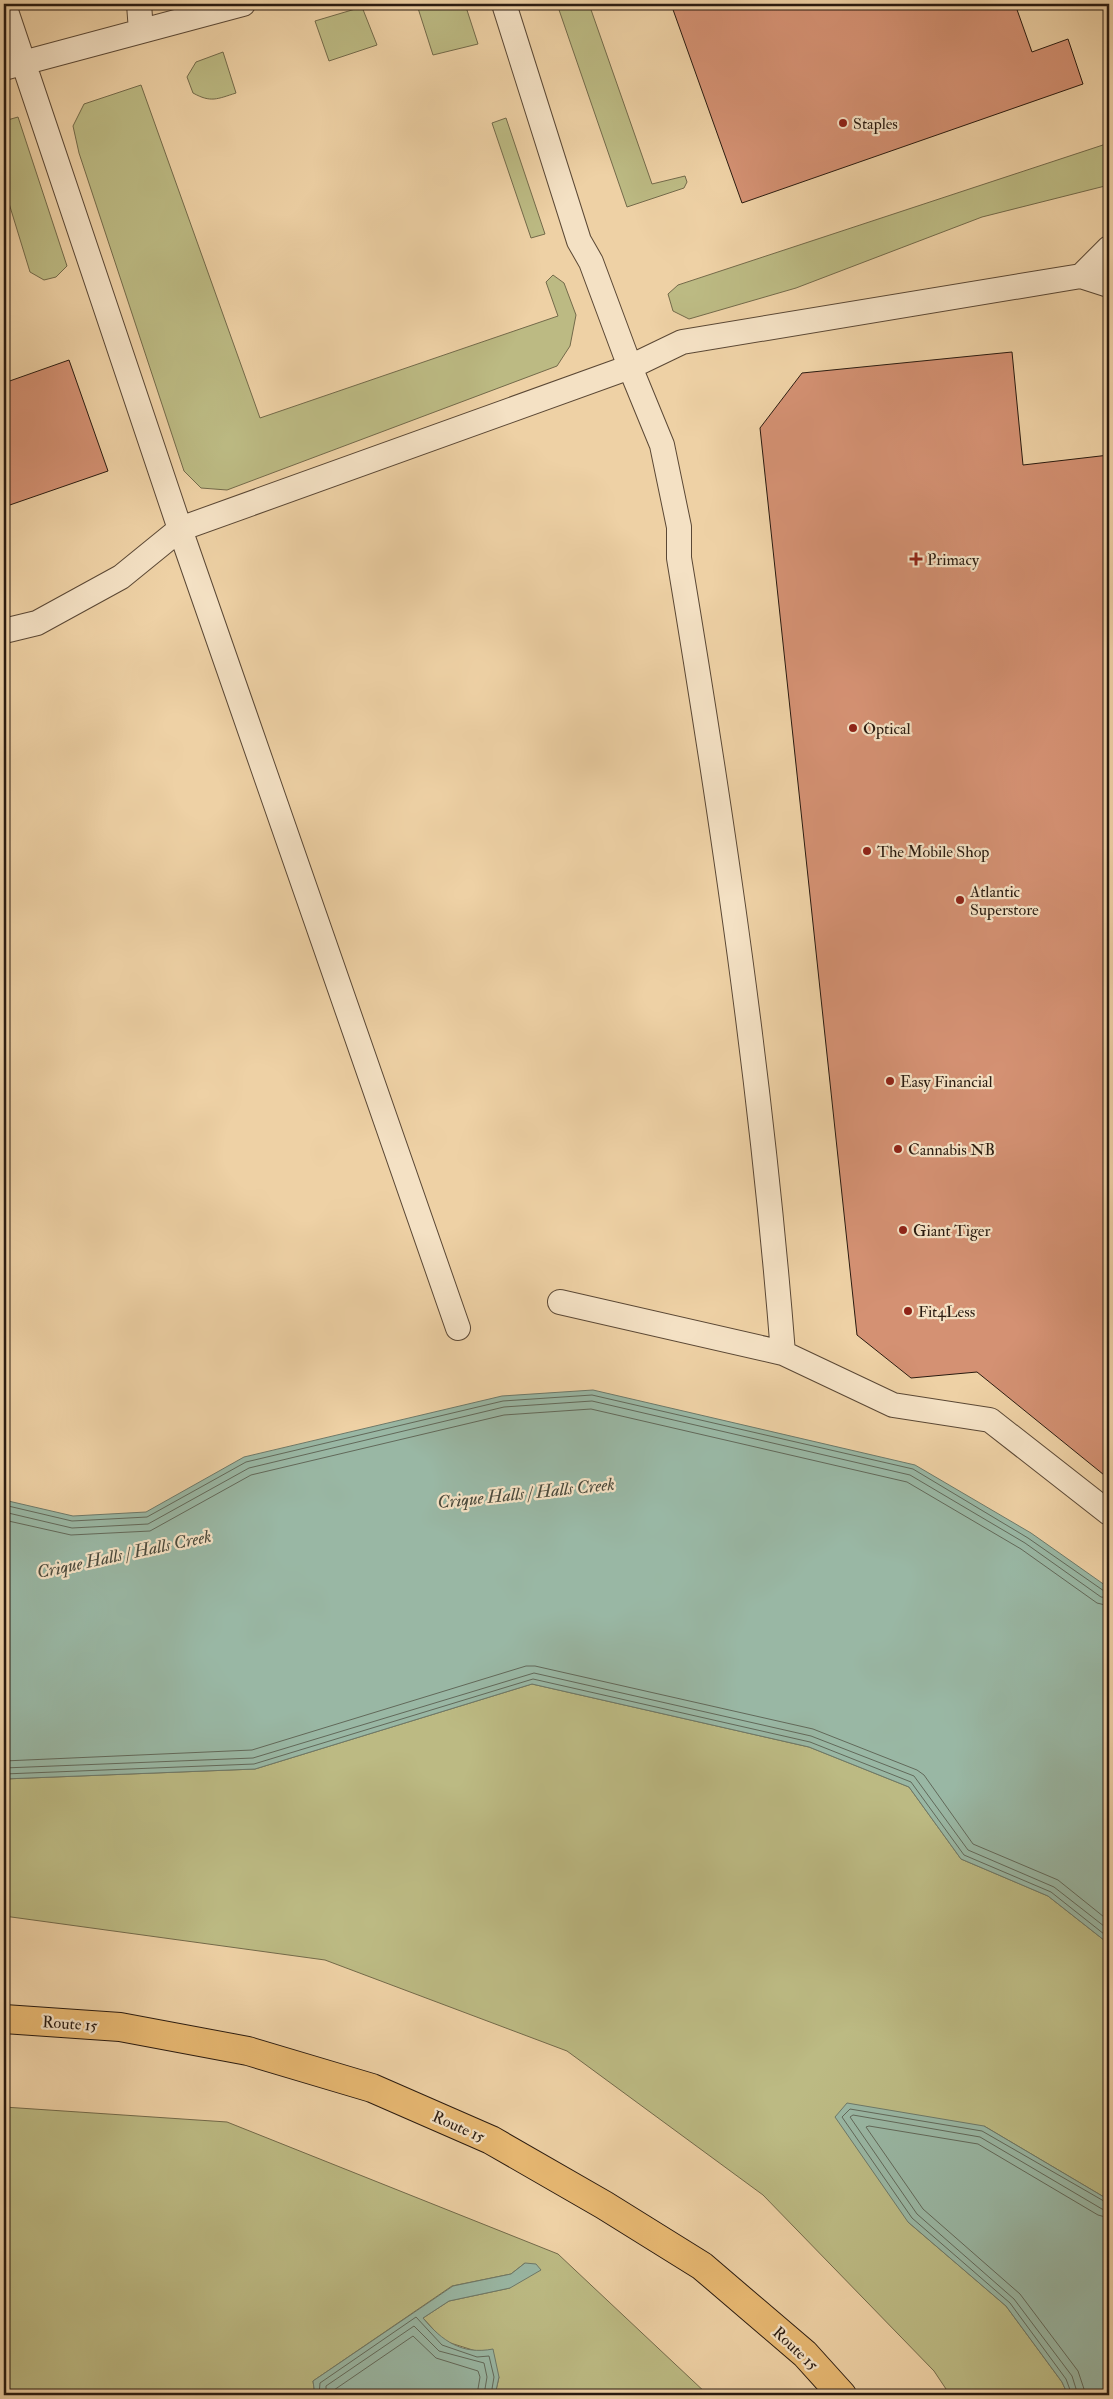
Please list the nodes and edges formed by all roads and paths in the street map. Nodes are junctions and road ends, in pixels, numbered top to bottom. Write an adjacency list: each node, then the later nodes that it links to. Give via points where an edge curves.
1 (139, 4): 5 (lane)
2 (243, 4): 5 (lane)
3 (504, 4): 10 (lane, via 579,241 591,262)
4 (4, 6): 6 (lane)
5 (141, 31): 6 (lane)
6 (13, 65): 11 (lane)
7 (1109, 248): 8 (lane)
8 (1081, 276): 9 (lane); 10 (lane, via 682,342)
9 (1109, 285)
10 (630, 367): 11 (lane); 15 (lane, via 662,445 680,527 679,558 748,1008 773,1228)
11 (180, 530): 12 (lane, via 121,577 37,623); 14 (lane)
12 (4, 631)
13 (560, 1302): 15 (lane)
14 (458, 1328)
15 (783, 1353): 16 (lane, via 894,1405 990,1420)
16 (1109, 1514)
17 (4, 2019): 18 (highway, Route 15, via 120,2027 248,2051 372,2088 491,2140 702,2266 804,2354)
18 (842, 2395)

